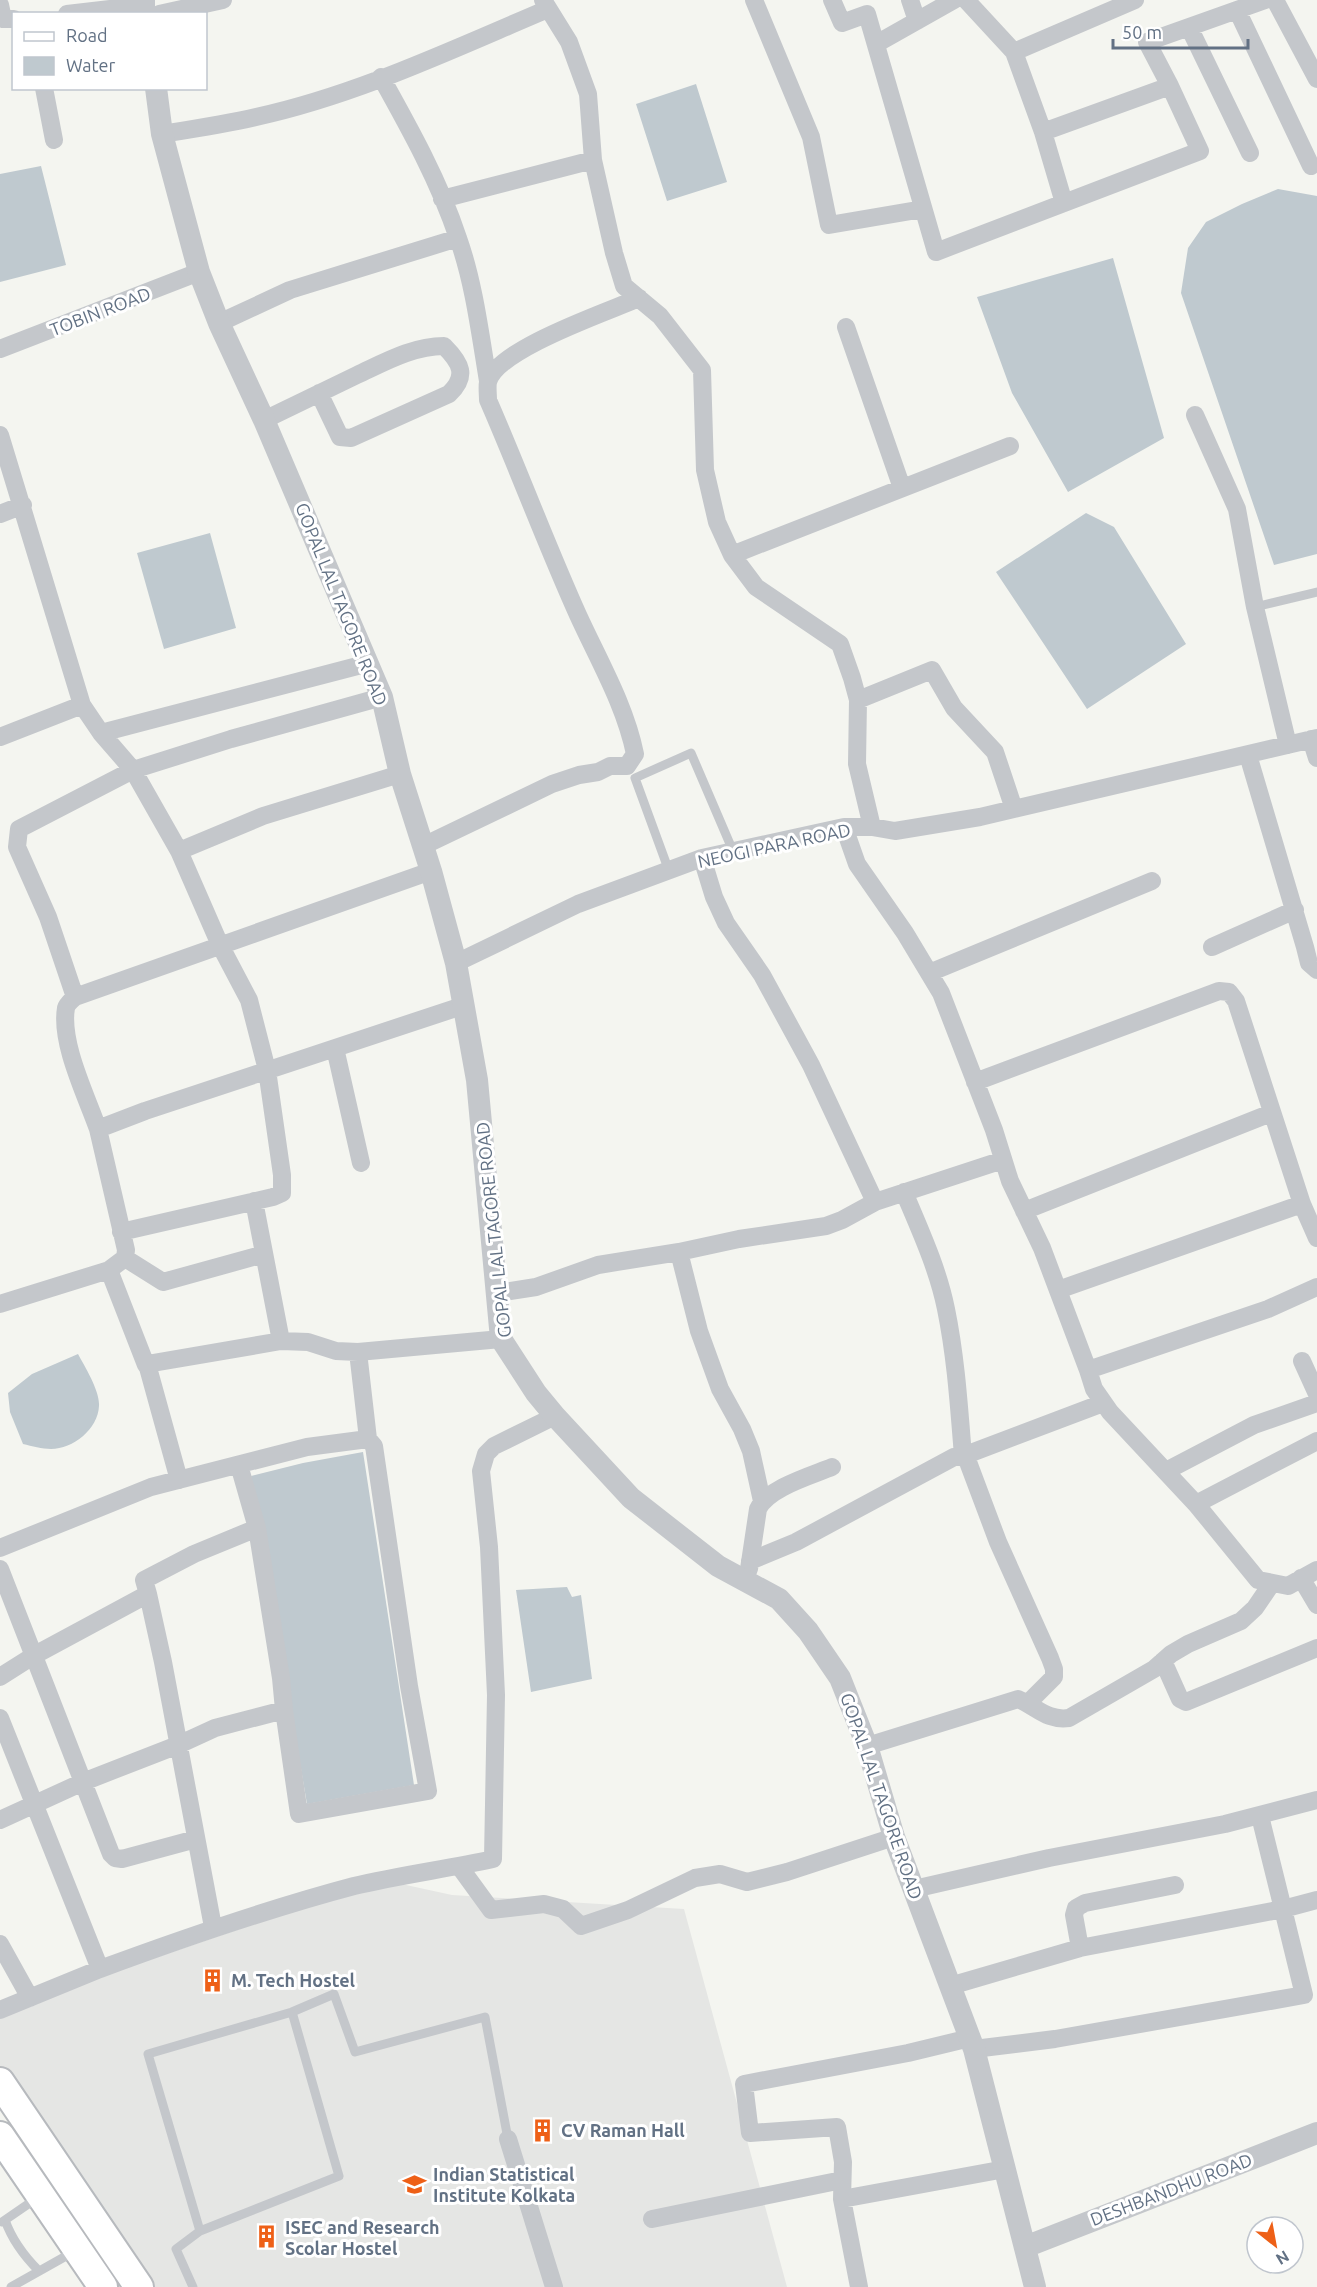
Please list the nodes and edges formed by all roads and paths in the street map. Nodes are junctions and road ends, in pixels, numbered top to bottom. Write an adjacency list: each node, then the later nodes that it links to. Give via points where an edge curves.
1 (223, 0): 10 (street)
2 (754, 0): 30 (street, via 811,137 829,225)
3 (832, 0): 15 (street, via 842,23 867,14)
4 (910, 0): 13 (street)
5 (1135, 0): 16 (street)
6 (1265, 0): 11 (street)
7 (1275, 0): 18 (street)
8 (967, 1): 13 (street); 16 (street)
9 (545, 5): 17 (street); 26 (street, via 569,42 588,94)
10 (148, 8): 12 (street)
11 (1237, 10): 14 (street); 27 (street)
12 (94, 12)
13 (917, 21): 15 (street)
14 (1189, 27): 19 (street, via 1147,42); 25 (street)
15 (876, 44): 30 (street)
16 (1014, 52): 22 (street)
17 (381, 77): 23 (street, via 258,117); 28 (street, via 424,155)
18 (1317, 80)
19 (1170, 86): 22 (street); 29 (street, via 1200,151)
20 (44, 90): 24 (street)
21 (156, 90): 23 (street, GOPAL LAL TAGORE ROAD)
22 (1043, 132): 29 (street)
23 (162, 134): 32 (street, GOPAL LAL TAGORE ROAD)
24 (54, 140)
25 (1250, 153)
26 (593, 160): 28 (street); 33 (street, via 624,286)
27 (1311, 166)
28 (442, 199): 31 (street)
29 (1064, 203): 30 (street, via 936,252)
30 (923, 209)
31 (458, 238): 34 (street, via 290,290); 37 (street)
32 (199, 272): 34 (street, GOPAL LAL TAGORE ROAD); 36 (street, TOBIN ROAD)
33 (639, 298): 37 (street, via 540,340 505,360); 46 (street, via 660,316 702,370 705,470 717,522)
34 (219, 323): 40 (street, GOPAL LAL TAGORE ROAD)
35 (846, 327): 43 (street)
36 (0, 349)
37 (488, 381): 64 (street, via 488,400 616,695 635,754 627,766 610,766 552,784)
38 (319, 393): 38 (street, via 428,346 444,346 454,356 462,374 459,384 449,393 351,438 340,437); 40 (street)
39 (1196, 415): 48 (street, via 1237,509)
40 (264, 420): 49 (street, GOPAL LAL TAGORE ROAD)
41 (0, 435): 44 (street)
42 (1010, 446): 43 (street)
43 (902, 488): 46 (street)
44 (22, 505): 45 (street); 52 (street)
45 (0, 514)
46 (732, 555): 51 (street, via 756,587 840,644)
47 (1317, 592): 48 (lane)
48 (1255, 607): 56 (street)
49 (369, 663): 50 (street, GOPAL LAL TAGORE ROAD); 53 (street)
50 (382, 697): 59 (street); 60 (street, GOPAL LAL TAGORE ROAD)
51 (858, 700): 61 (street, via 932,670 954,708 995,752); 63 (street, via 857,764)
52 (82, 705): 53 (street); 54 (street)
53 (101, 733): 59 (street)
54 (0, 737)
55 (1314, 739): 56 (street, NEOGI PARA ROAD); 58 (street)
56 (1288, 745): 57 (street, NEOGI PARA ROAD)
57 (1248, 755): 61 (street, NEOGI PARA ROAD); 71 (street)
58 (1317, 758)
59 (133, 770): 65 (street); 78 (street, via 19,829 17,847 48,917)
60 (400, 774): 64 (street, GOPAL LAL TAGORE ROAD); 65 (street, via 263,816)
61 (1014, 809): 63 (street, NEOGI PARA ROAD, via 895,831)
62 (844, 827): 63 (street, NEOGI PARA ROAD); 66 (street, NEOGI PARA ROAD); 77 (street, via 856,864)
63 (872, 827)
64 (423, 846): 69 (street, GOPAL LAL TAGORE ROAD)
65 (179, 851): 73 (street)
66 (733, 851): 67 (street, NEOGI PARA ROAD); 68 (lane, via 691,753 635,778)
67 (702, 858): 68 (street, NEOGI PARA ROAD); 89 (street, via 726,923 762,975 811,1065)
68 (669, 871): 75 (street, NEOGI PARA ROAD, via 578,904)
69 (431, 872): 73 (street); 75 (street, GOPAL LAL TAGORE ROAD)
70 (1152, 881): 77 (street)
71 (1295, 910): 72 (street); 74 (street)
72 (1310, 939): 76 (street, via 1310,963)
73 (220, 945): 78 (street); 81 (street, via 249,1000)
74 (1212, 947)
75 (456, 963): 79 (street, GOPAL LAL TAGORE ROAD)
76 (1317, 970)
77 (929, 973): 82 (street, via 941,993)
78 (75, 997): 84 (street, via 66,1006 65,1030)
79 (465, 1005): 80 (street); 100 (street, GOPAL LAL TAGORE ROAD, via 477,1080)
80 (335, 1048): 81 (street); 86 (street)
81 (267, 1070): 84 (street); 88 (street, via 283,1190)
82 (975, 1082): 83 (street, via 1225,990 1236,1001); 85 (street)
83 (1271, 1113): 90 (street); 91 (street)
84 (98, 1129): 92 (street)
85 (1003, 1160): 87 (street); 91 (street)
86 (361, 1163)
87 (904, 1192): 89 (street); 114 (street, via 937,1274 946,1309)
88 (254, 1201): 92 (street); 95 (street)
89 (875, 1202): 94 (street, via 826,1226)
90 (1302, 1204): 93 (street); 99 (street)
91 (1024, 1210): 99 (street)
92 (121, 1232): 96 (street)
93 (1317, 1238)
94 (679, 1252): 100 (street, via 598,1265 536,1287); 119 (street, via 699,1331 720,1389 751,1451)
95 (264, 1254): 96 (street, via 163,1282); 103 (street)
96 (125, 1258): 97 (street)
97 (109, 1270): 101 (street); 106 (street)
98 (1317, 1289): 107 (street)
99 (1058, 1290): 107 (street)
100 (496, 1293): 102 (street, GOPAL LAL TAGORE ROAD)
101 (0, 1304)
102 (501, 1339): 104 (street); 111 (street, GOPAL LAL TAGORE ROAD)
103 (280, 1341): 104 (street); 106 (street)
104 (358, 1352): 112 (street)
105 (1302, 1360): 108 (street)
106 (147, 1364): 118 (street)
107 (1088, 1370): 109 (street)
108 (1317, 1394)
109 (1103, 1403): 114 (street); 117 (street)
110 (1317, 1403): 117 (street, via 1254,1425)
111 (555, 1416): 124 (street, GOPAL LAL TAGORE ROAD, via 631,1498 718,1566); 145 (street, via 494,1446 486,1454 481,1471 496,1695 493,1859)
112 (368, 1439): 115 (street, via 307,1447); 134 (street, via 374,1446 428,1791 299,1814)
113 (1317, 1441): 120 (street)
114 (963, 1456): 124 (street, via 954,1457); 133 (street, via 1054,1669 1054,1677)
115 (239, 1464): 118 (street); 121 (street)
116 (832, 1467): 119 (street)
117 (1166, 1471): 120 (street)
118 (179, 1480): 122 (street, via 152,1487)
119 (762, 1501): 124 (street)
120 (1196, 1504): 126 (street, via 1258,1580)
121 (257, 1528): 127 (street, via 144,1580); 134 (street)
122 (0, 1548)
123 (0, 1569): 130 (street)
124 (749, 1571): 137 (street, GOPAL LAL TAGORE ROAD, via 808,1631 840,1677)
125 (1309, 1574): 126 (street, via 1288,1586); 128 (street)
126 (1272, 1582): 131 (street, via 1241,1621 1188,1644)
127 (147, 1594): 130 (street); 136 (street)
128 (1317, 1605)
129 (1317, 1648): 131 (street, via 1186,1702 1180,1699)
130 (33, 1656): 132 (street); 138 (street)
131 (1163, 1661): 133 (street, via 1069,1718 1046,1716)
132 (0, 1677)
133 (1028, 1703): 137 (street, via 1018,1699)
134 (284, 1710): 136 (street, via 215,1728)
135 (0, 1718): 140 (street)
136 (178, 1745): 138 (street); 144 (street)
137 (867, 1746): 143 (street, GOPAL LAL TAGORE ROAD)
138 (83, 1782): 140 (street); 144 (street, via 115,1858 135,1857)
139 (1317, 1800): 141 (street)
140 (34, 1804): 142 (street); 153 (street)
141 (1260, 1816): 147 (street); 149 (street)
142 (0, 1820)
143 (894, 1837): 145 (street, via 747,1882 720,1874 695,1878 628,1910 581,1926 563,1909 544,1904 491,1910); 147 (street, GOPAL LAL TAGORE ROAD)
144 (196, 1839): 150 (street)
145 (459, 1866): 150 (street, via 354,1887)
146 (1175, 1886): 152 (street, via 1076,1908)
147 (914, 1889): 154 (street, GOPAL LAL TAGORE ROAD)
148 (1317, 1900): 149 (street)
149 (1283, 1909): 152 (street); 158 (street, via 1304,1995 1055,2039)
150 (213, 1927): 153 (street)
151 (0, 1944): 155 (street)
152 (1080, 1948): 154 (street)
153 (100, 1969): 155 (street)
154 (950, 1986): 158 (street, GOPAL LAL TAGORE ROAD)
155 (30, 1998): 156 (street)
156 (0, 2010)
157 (292, 2012): 161 (lane, via 334,1994 355,2052 485,2017); 170 (lane, via 339,2176); 170 (lane, via 148,2054)
158 (972, 2044): 164 (street, GOPAL LAL TAGORE ROAD); 165 (street, via 744,2084 750,2133 837,2127)
159 (0, 2082): 162 (main road)
160 (1317, 2133): 171 (street, DESHBANDHU ROAD)
161 (508, 2139): 178 (street)
162 (44, 2146): 163 (street); 176 (main road)
163 (5, 2151): 166 (main road)
164 (1005, 2169): 167 (street); 171 (street, GOPAL LAL TAGORE ROAD)
165 (842, 2180): 167 (street); 168 (street)
166 (40, 2195): 169 (lane); 172 (main road)
167 (842, 2199): 179 (street)
168 (652, 2219)
169 (3, 2222): 173 (lane)
170 (200, 2231): 177 (lane, via 176,2248)
171 (1025, 2247): 180 (street, GOPAL LAL TAGORE ROAD)
172 (77, 2250): 173 (lane); 175 (main road)
173 (39, 2271): 174 (lane)
174 (10, 2287)
175 (103, 2287)
176 (139, 2287)
177 (193, 2287)
178 (554, 2287)
179 (859, 2287)
180 (1035, 2287)

